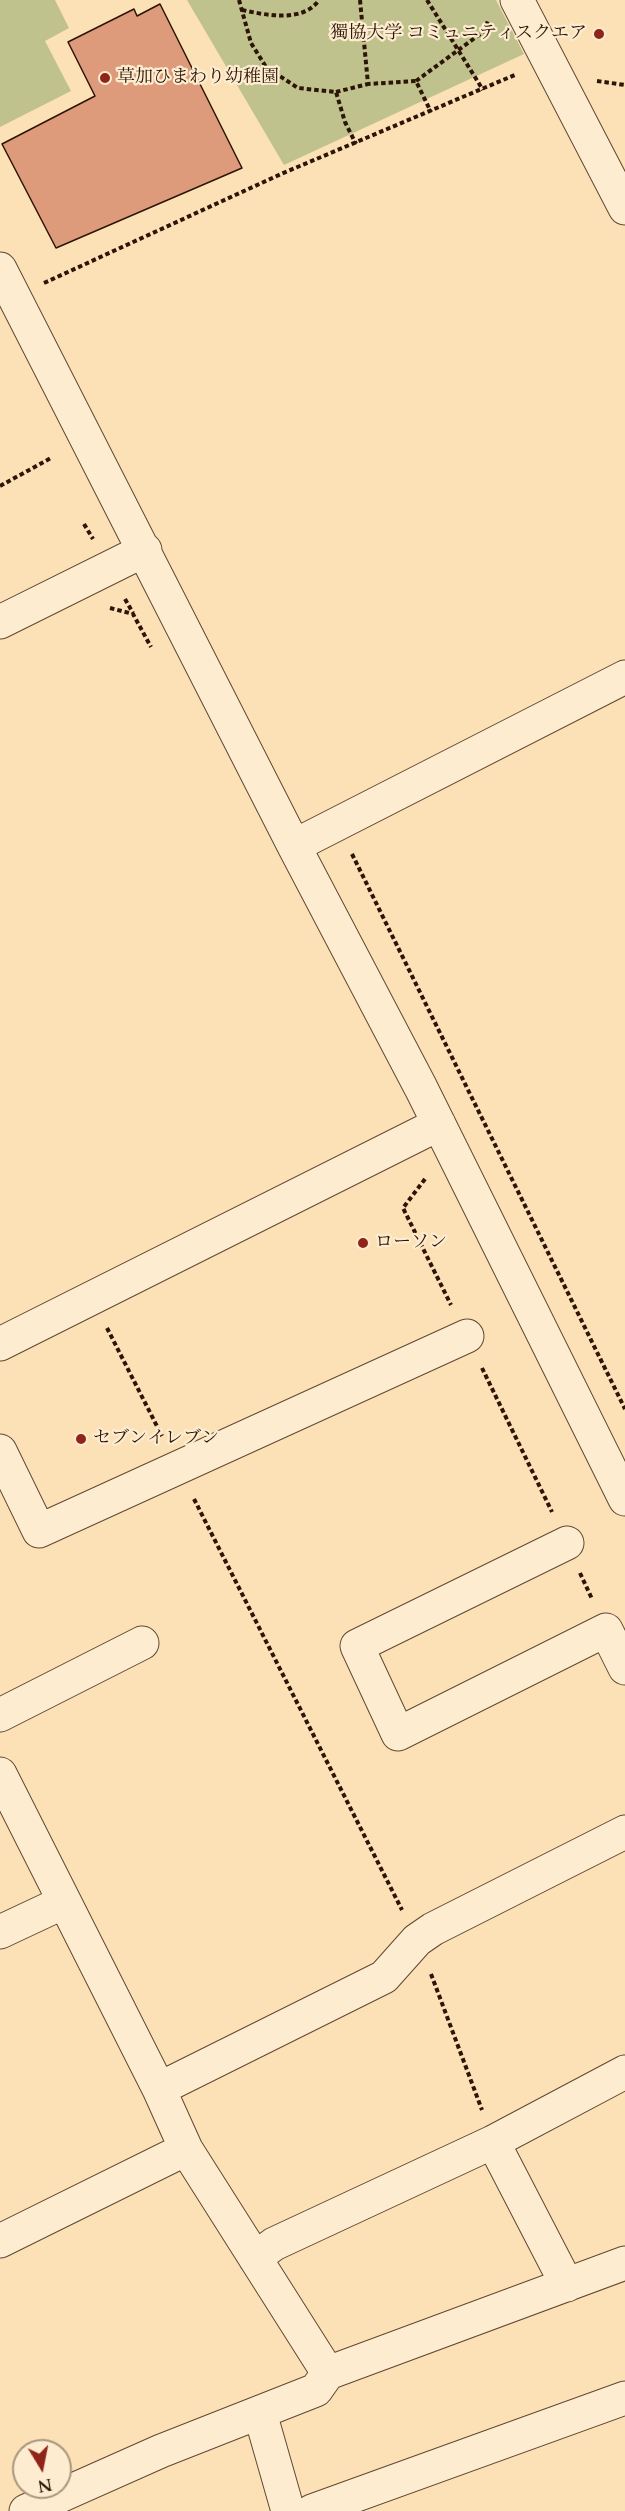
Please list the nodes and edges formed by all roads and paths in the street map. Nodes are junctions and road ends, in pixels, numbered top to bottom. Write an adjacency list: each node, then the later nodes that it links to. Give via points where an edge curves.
1 (239, 0): 6 (path)
2 (319, 0): 6 (path, via 315,6 281,18)
3 (360, 0): 10 (path)
4 (427, 0): 7 (path)
5 (504, 8): 7 (path, via 483,32); 15 (street)
6 (242, 10): 12 (path, via 250,43 266,67 298,88)
7 (458, 50): 9 (path); 11 (path)
8 (523, 71): 11 (path)
9 (416, 81): 10 (path); 13 (path)
10 (368, 84): 12 (path)
11 (483, 90): 13 (path)
12 (336, 92): 14 (path)
13 (431, 112): 14 (path)
14 (356, 144): 17 (path, via 281,174)
15 (625, 208)
16 (0, 269): 20 (street)
17 (40, 285)
18 (51, 458): 19 (path)
19 (0, 486)
20 (145, 550): 22 (street); 25 (street)
21 (103, 606): 23 (path, via 133,614)
22 (0, 622)
23 (155, 656)
24 (625, 677): 25 (street)
25 (294, 846): 27 (street)
26 (349, 848): 32 (path)
27 (439, 1124): 28 (street); 35 (street)
28 (406, 1140): 29 (street); 30 (path, via 425,1181 402,1208)
29 (92, 1298): 31 (street); 34 (path)
30 (467, 1336): 34 (street); 36 (path)
31 (0, 1344)
32 (625, 1409)
33 (0, 1452): 34 (street, via 39,1531)
34 (178, 1467): 45 (path)
35 (625, 1499)
36 (567, 1544): 37 (path); 37 (street, via 357,1646 398,1734)
37 (606, 1630): 39 (street)
38 (142, 1643): 40 (street)
39 (625, 1668)
40 (0, 1715)
41 (0, 1774): 43 (street)
42 (625, 1832): 45 (street)
43 (64, 1902): 44 (street); 47 (street)
44 (0, 1932)
45 (417, 1940): 47 (street, via 384,1977); 48 (path)
46 (625, 2072): 48 (street)
47 (159, 2089): 49 (street)
48 (493, 2142): 51 (street, via 274,2244); 53 (street)
49 (186, 2148): 50 (street); 51 (street)
50 (0, 2241)
51 (255, 2258): 54 (street)
52 (625, 2263): 53 (street)
53 (567, 2285): 54 (street)
54 (328, 2373): 56 (street, via 316,2390)
55 (625, 2398): 59 (street)
56 (260, 2413): 57 (street, via 161,2451); 58 (street)
57 (26, 2511)
58 (288, 2511)
59 (312, 2511)

